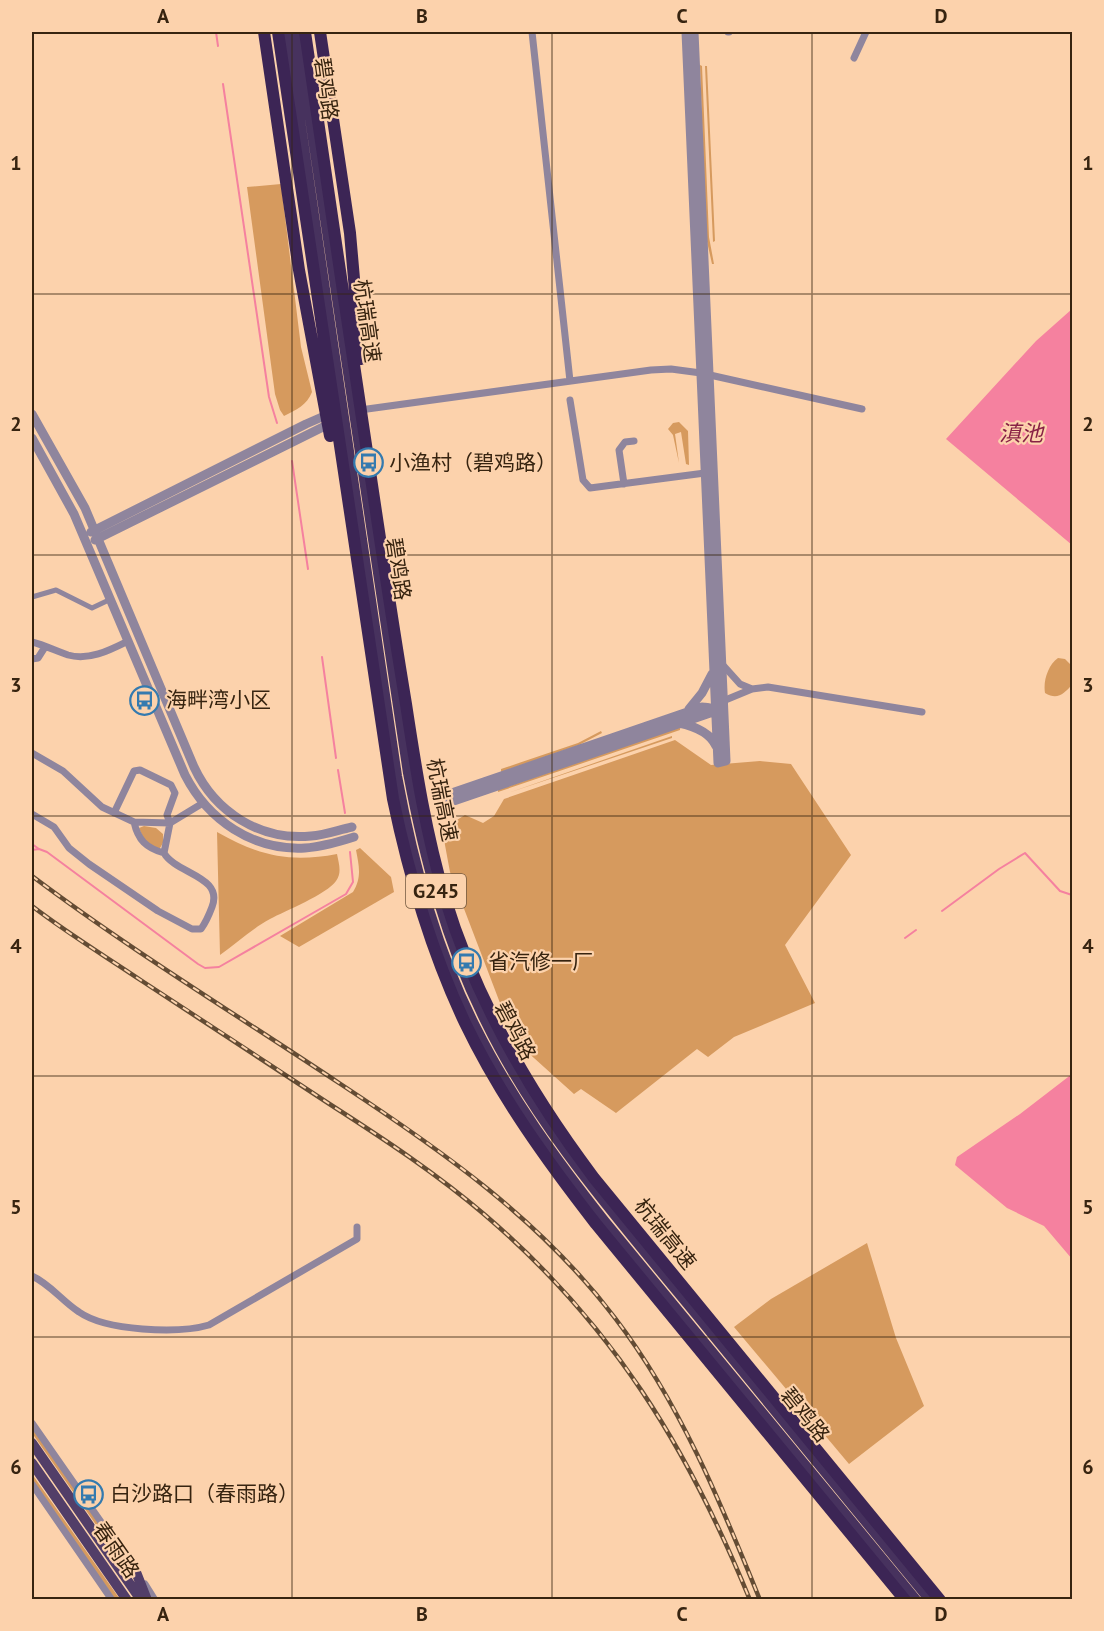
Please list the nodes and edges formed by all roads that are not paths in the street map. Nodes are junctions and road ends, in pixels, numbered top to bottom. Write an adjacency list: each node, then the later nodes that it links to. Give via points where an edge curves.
1 (264, 32): 29 (highway, via 299,270)
2 (278, 32): 29 (highway)
3 (286, 32): 17 (highway, 碧鸡路 / G245)
4 (298, 32): 17 (highway, 碧鸡路 / G245)
5 (305, 32): 22 (highway, 杭瑞高速)
6 (320, 32): 22 (highway, via 350,232)
7 (532, 32): 13 (street)
8 (686, 32): 12 (street)
9 (694, 32): 12 (street)
10 (866, 32): 11 (street)
11 (854, 58)
12 (705, 373): 13 (street, via 651,370); 15 (street); 20 (street); 32 (street)
13 (570, 381): 17 (street)
14 (570, 400): 21 (street, via 584,483 593,489)
15 (862, 409)
16 (32, 414): 23 (street)
17 (347, 416): 23 (street, via 322,417 306,424); 63 (highway, 碧鸡路 / G245, via 402,809 426,905 474,1027 529,1120 586,1199); 64 (highway, 碧鸡路 / G245, via 415,806 446,920 485,1019 544,1120 594,1188)
18 (32, 438): 24 (street)
19 (634, 441): 21 (street, via 625,442 619,450)
20 (705, 473): 21 (street); 32 (street)
21 (624, 484)
22 (372, 485): 65 (highway, 杭瑞高速, via 424,818 446,901 489,1011 530,1086 594,1178)
23 (96, 534): 24 (street); 47 (street, via 194,767 215,800 237,818 273,834 312,836)
24 (86, 539): 26 (street)
25 (32, 597): 26 (street, via 56,590 92,608)
26 (111, 599): 27 (street)
27 (128, 641): 30 (street, via 82,656); 42 (street, via 185,775)
28 (32, 642): 30 (street)
29 (368, 645): 62 (highway, via 393,798 413,885 445,978 493,1075 534,1141 596,1224)
30 (45, 647): 31 (street, via 38,658)
31 (32, 659)
32 (718, 666): 33 (street); 34 (street); 36 (street); 38 (street, via 697,701)
33 (723, 690): 35 (street); 36 (street)
34 (752, 690): 35 (street); 37 (street, via 768,687)
35 (723, 701): 39 (street)
36 (716, 711): 38 (street); 39 (street); 40 (street)
37 (922, 712)
38 (680, 719): 38 (street, via 440,797 442,805); 40 (street, via 703,732)
39 (724, 721): 40 (street, via 726,761 718,763)
40 (718, 749)
41 (32, 753): 43 (street, via 63,771 94,801)
42 (203, 803): 46 (street); 48 (street, via 228,826 270,845 305,848)
43 (114, 813): 45 (street); 46 (street, via 131,775 140,770 173,789 167,815)
44 (32, 814): 49 (street, via 54,827 69,848 158,911 192,929 201,928 214,901 213,890)
45 (134, 822): 46 (street); 49 (street, via 141,841)
46 (170, 823): 49 (street)
47 (352, 827): 48 (street)
48 (354, 837)
49 (164, 853)
50 (357, 1227): 51 (street, via 357,1239 209,1325 194,1329 135,1328 90,1317)
51 (32, 1276)
52 (32, 1423): 56 (street)
53 (32, 1443): 59 (main road, 春雨路)
54 (32, 1463): 58 (main road, 春雨路)
55 (32, 1484): 57 (street)
56 (136, 1572): 60 (main road); 61 (street)
57 (112, 1599)
58 (127, 1599)
59 (141, 1599)
60 (147, 1599)
61 (155, 1599)
62 (905, 1599)
63 (915, 1599)
64 (931, 1599)
65 (940, 1599)

